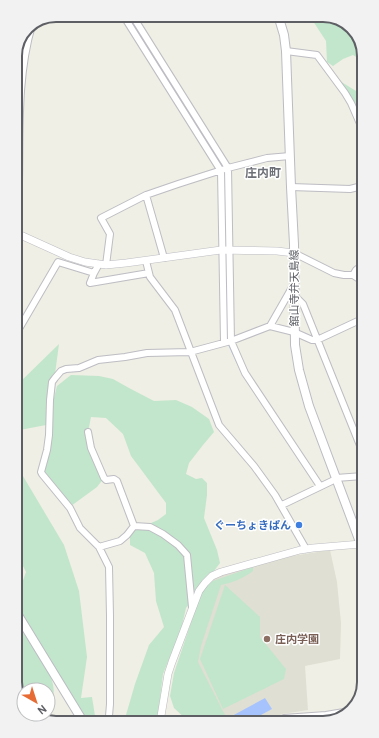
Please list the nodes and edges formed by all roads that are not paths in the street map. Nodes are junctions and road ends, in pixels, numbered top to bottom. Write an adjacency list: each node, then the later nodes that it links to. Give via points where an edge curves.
1 (127, 22): 10 (street)
2 (136, 22): 9 (street)
3 (280, 22): 5 (main road, 舘山寺弁天島線)
4 (28, 36): 6 (main road)
5 (286, 51): 7 (street, via 317,55 348,98); 8 (main road, 舘山寺弁天島線)
6 (22, 74)
7 (357, 117)
8 (290, 156): 9 (street, via 267,158); 11 (main road, 舘山寺弁天島線)
9 (228, 168): 10 (street); 15 (street)
10 (221, 171): 13 (street); 15 (street)
11 (291, 187): 12 (street); 16 (main road, 舘山寺弁天島線)
12 (357, 187)
13 (146, 195): 17 (street); 19 (street, via 101,218 110,234)
14 (22, 238): 19 (street, via 69,257)
15 (226, 250): 16 (street); 17 (street); 32 (street); 33 (street)
16 (294, 253): 23 (street, via 334,273); 25 (main road, 舘山寺弁天島線)
17 (164, 258): 18 (street)
18 (146, 260): 19 (street); 22 (street)
19 (102, 264): 21 (street)
20 (357, 269): 23 (street)
21 (94, 273): 22 (street, via 90,283); 28 (street, via 58,262)
22 (149, 273): 34 (street, via 175,310)
23 (353, 275): 24 (street)
24 (357, 278)
25 (294, 282): 26 (main road, 舘山寺弁天島線); 29 (street)
26 (294, 295): 30 (main road, 舘山寺弁天島線); 31 (street, via 303,304)
27 (357, 321): 31 (street)
28 (22, 324)
29 (270, 326): 30 (street); 32 (street)
30 (294, 332): 31 (street); 38 (main road, 舘山寺弁天島線, via 305,394)
31 (317, 340): 36 (street)
32 (230, 341): 33 (street); 39 (street, via 245,373)
33 (224, 342): 34 (street)
34 (190, 352): 40 (street, via 219,425 254,466); 43 (street, via 147,353 98,360 79,368 61,371 52,382 49,435 41,472 70,508 80,528)
35 (88, 432): 41 (street, via 91,448 104,478 117,481)
36 (357, 438)
37 (357, 476): 38 (street)
38 (336, 478): 39 (street); 42 (main road, 舘山寺弁天島線)
39 (320, 486): 40 (street)
40 (282, 505): 45 (street)
41 (134, 526): 43 (street, via 120,541); 46 (street, via 150,526 178,545 187,555)
42 (357, 534)
43 (99, 547): 50 (street, via 109,567)
44 (357, 547): 45 (street)
45 (306, 549): 46 (street, via 216,574 202,587)
46 (192, 608): 51 (street, via 170,668)
47 (22, 622): 49 (main road)
48 (334, 714): 52 (street)
49 (80, 716)
50 (109, 716)
51 (161, 716)
52 (312, 716)

